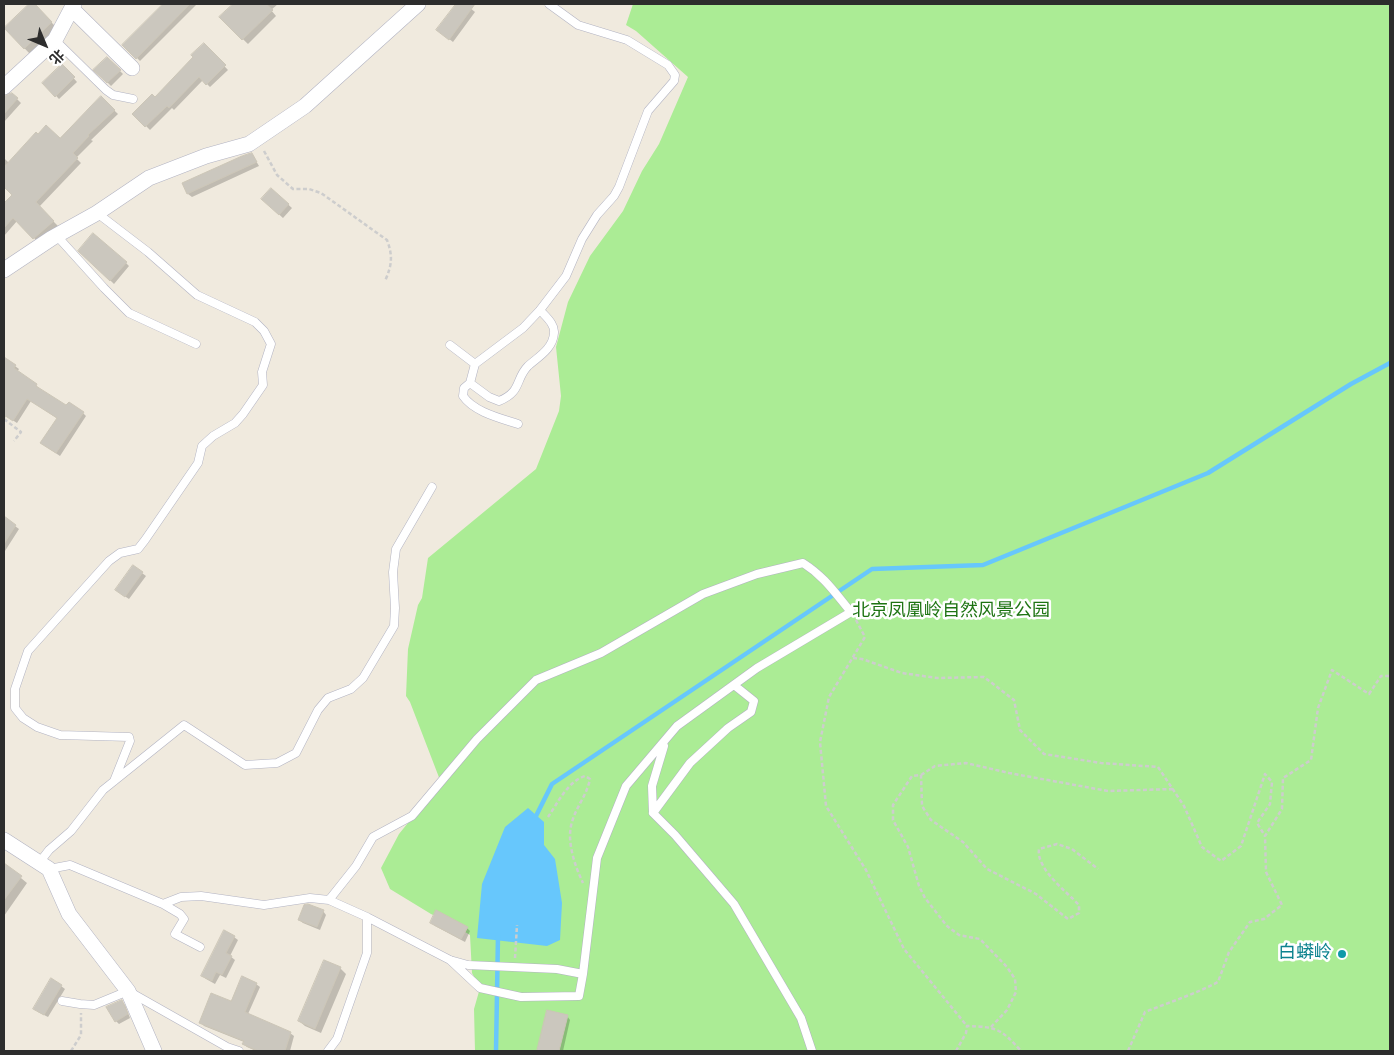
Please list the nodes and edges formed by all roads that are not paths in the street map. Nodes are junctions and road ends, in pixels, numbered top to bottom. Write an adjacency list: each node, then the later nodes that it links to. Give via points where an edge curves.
1 (549, 4): 11 (lane, via 578,25 627,40 668,65 675,75 674,82 648,111 614,196 597,215 566,276)
2 (73, 6): 4 (street); 5 (street)
3 (412, 6): 8 (street, via 305,106 249,144 206,156 150,178)
4 (55, 40): 6 (street); 7 (lane, via 106,90 113,95)
5 (132, 68)
6 (4, 87)
7 (133, 98)
8 (97, 213): 9 (street); 20 (lane, via 197,295 255,322 271,344 262,372 263,386 234,423 202,446 198,463 145,540 138,548 120,553 109,561 28,651 15,689 16,708 23,718 60,735 129,737)
9 (57, 236): 10 (street); 12 (lane, via 129,313)
10 (4, 270)
11 (540, 310): 14 (lane, via 523,328); 15 (lane, via 552,325 554,334 542,356 527,367 516,390 499,401)
12 (196, 344)
13 (450, 345): 14 (lane)
14 (475, 364): 15 (lane)
15 (470, 383): 16 (lane, via 464,388 466,401)
16 (518, 424)
17 (432, 487): 20 (lane, via 396,549 394,626 363,678 351,689 328,698 318,710 296,753 277,763 245,765 184,725)
18 (734, 685): 19 (lane, via 677,726); 21 (lane, via 754,702 751,712 690,763); 24 (lane, via 851,612 831,585 813,570 803,564 756,574 704,594 601,653 536,680 476,739 412,816 373,837 356,866)
19 (668, 737): 21 (lane, via 652,786); 29 (lane, via 626,786 597,858)
20 (114, 781): 23 (lane, via 71,831 49,850)
21 (653, 813): 35 (lane, via 734,904 801,1018)
22 (4, 840): 23 (street)
23 (44, 866): 25 (lane, via 70,865); 30 (street, via 69,914)
24 (329, 900): 25 (lane, via 310,898 264,905 201,896 182,897); 26 (lane)
25 (163, 904): 27 (lane, via 184,919 175,934)
26 (367, 917): 28 (lane); 34 (lane, via 367,953 337,1039)
27 (200, 947)
28 (450, 960): 29 (lane); 29 (lane, via 480,988 521,997 579,996)
29 (583, 974)
30 (128, 991): 31 (lane, via 94,1004); 32 (street); 33 (lane)
31 (62, 1001)
32 (154, 1051)
33 (239, 1051)
34 (328, 1051)
35 (812, 1051)

